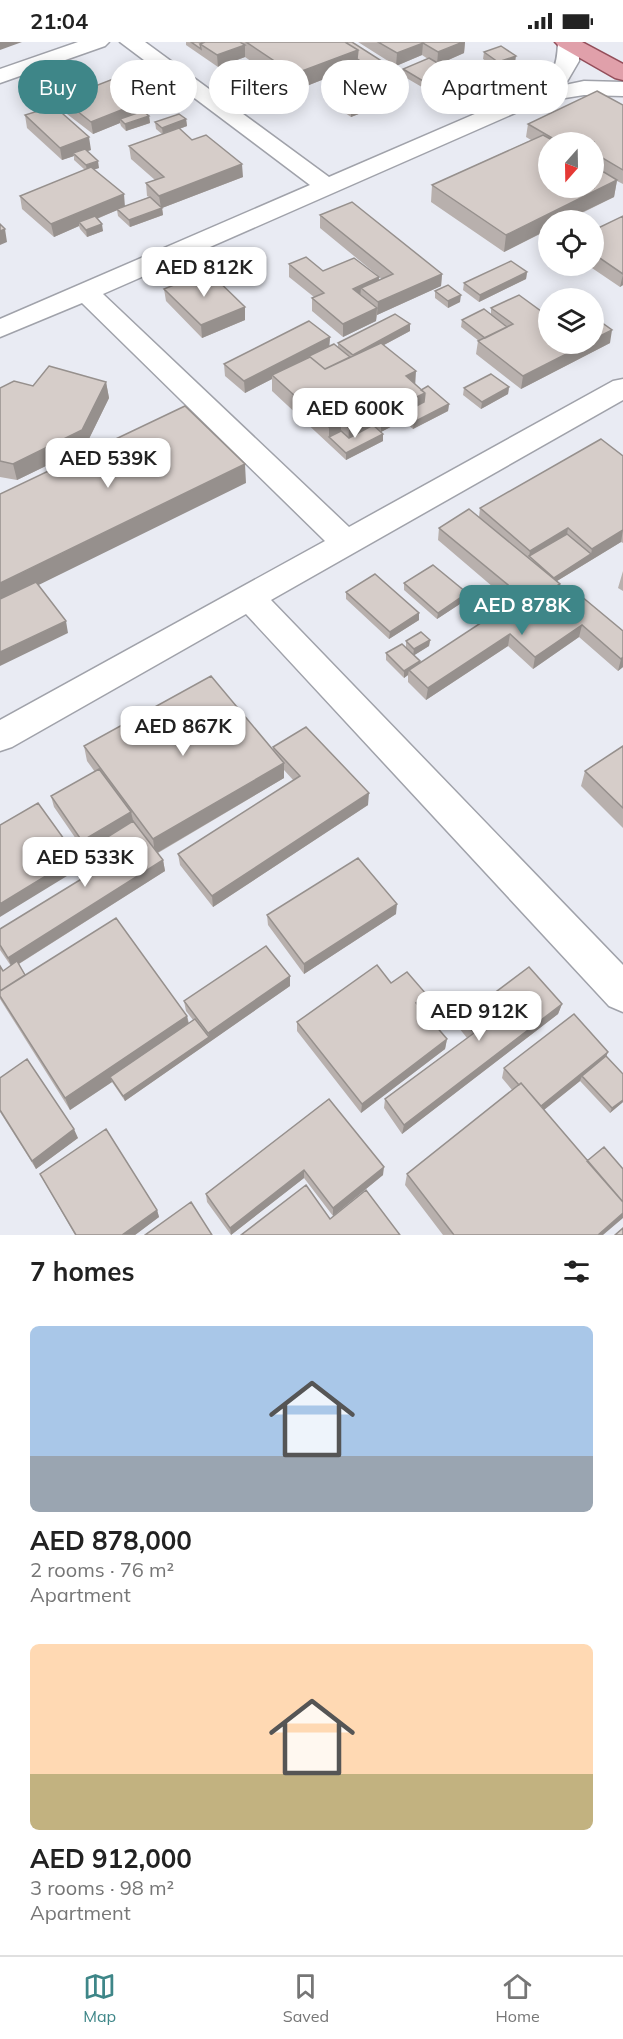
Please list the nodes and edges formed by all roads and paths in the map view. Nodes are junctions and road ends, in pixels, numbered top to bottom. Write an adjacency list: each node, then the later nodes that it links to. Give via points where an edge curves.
1 (98, 42): 6 (street)
2 (131, 42): 10 (street)
3 (567, 43): 4 (street, via 571,54); 5 (main road)
4 (568, 67)
5 (623, 73)
6 (0, 76)
7 (623, 89): 8 (street)
8 (568, 91)
9 (495, 114): 10 (street)
10 (327, 187): 11 (street)
11 (85, 292): 12 (street); 14 (street)
12 (0, 329)
13 (617, 399): 14 (street)
14 (346, 543): 15 (street)
15 (249, 597): 16 (street); 17 (street)
16 (0, 736)
17 (623, 993)

